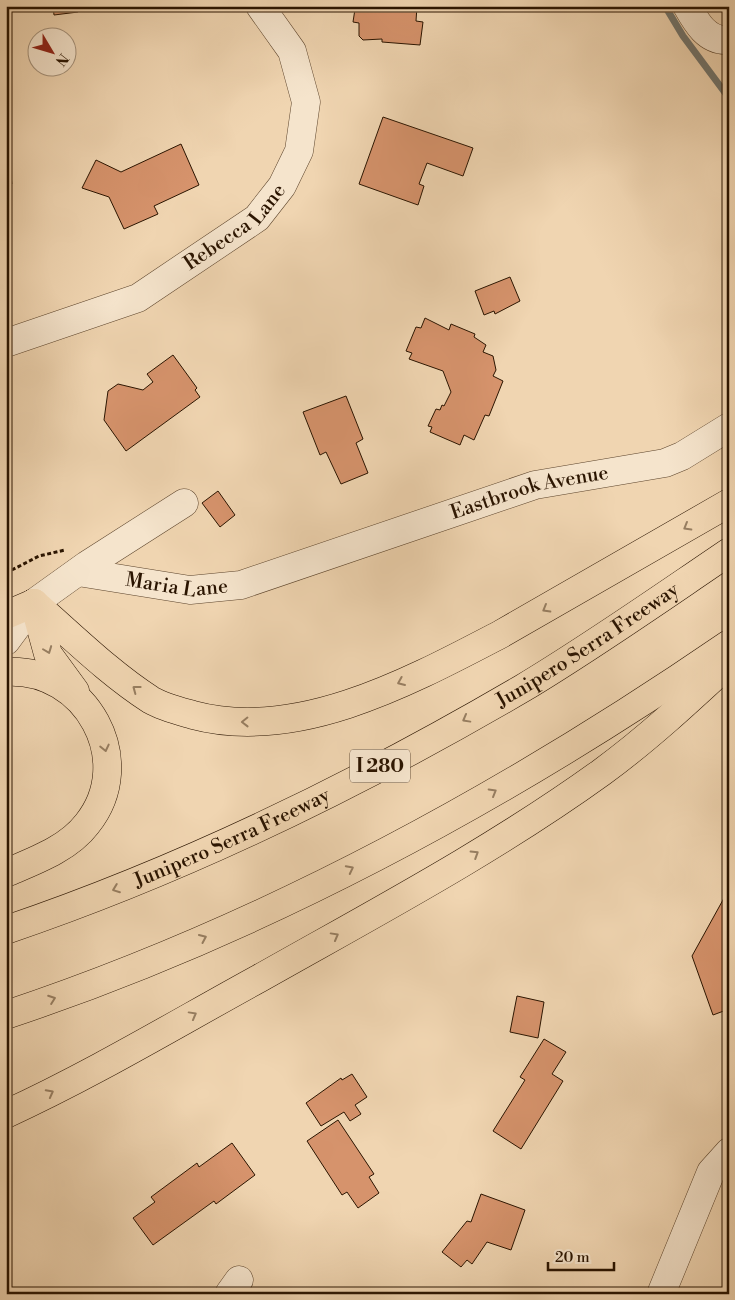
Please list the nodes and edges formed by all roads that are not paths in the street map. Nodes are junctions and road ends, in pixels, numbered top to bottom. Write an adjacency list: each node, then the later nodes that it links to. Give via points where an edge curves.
1 (260, 6): 4 (street, Rebecca Lane, via 292,51 306,102 299,151 282,186 257,218 138,298)
2 (687, 6): 3 (street, via 696,23 708,35)
3 (729, 40)
4 (6, 343)
5 (729, 426): 9 (street, Eastbrook Avenue, via 665,463 535,485)
6 (184, 503): 10 (street)
7 (729, 503): 11 (main road, one-way to 11, via 463,654 385,689 297,718 236,722 207,719 152,700)
8 (729, 552): 19 (main road, Junipero Serra Freeway / I 280, one-way to 19, via 522,688 300,808 156,874)
9 (325, 556): 10 (street, Maria Lane, via 242,585 190,590)
10 (78, 572): 11 (street)
11 (34, 603): 12 (main road); 13 (street); 17 (main road, one-way to 17, via 48,654)
12 (6, 615)
13 (6, 641)
14 (729, 644): 20 (main road, one-way to 14, via 186,946 316,888 441,822 564,750)
15 (729, 663): 21 (main road, one-way to 15, via 123,1054 470,857 601,772 649,735)
16 (6, 672): 17 (main road, via 50,680 73,694)
17 (92, 714): 18 (main road, one-way to 18, via 103,736 107,756 107,778 101,802 87,825 68,843)
18 (6, 873)
19 (6, 930)
20 (6, 1014)
21 (6, 1114)
22 (729, 1152): 23 (street, via 711,1172)
23 (661, 1294)

